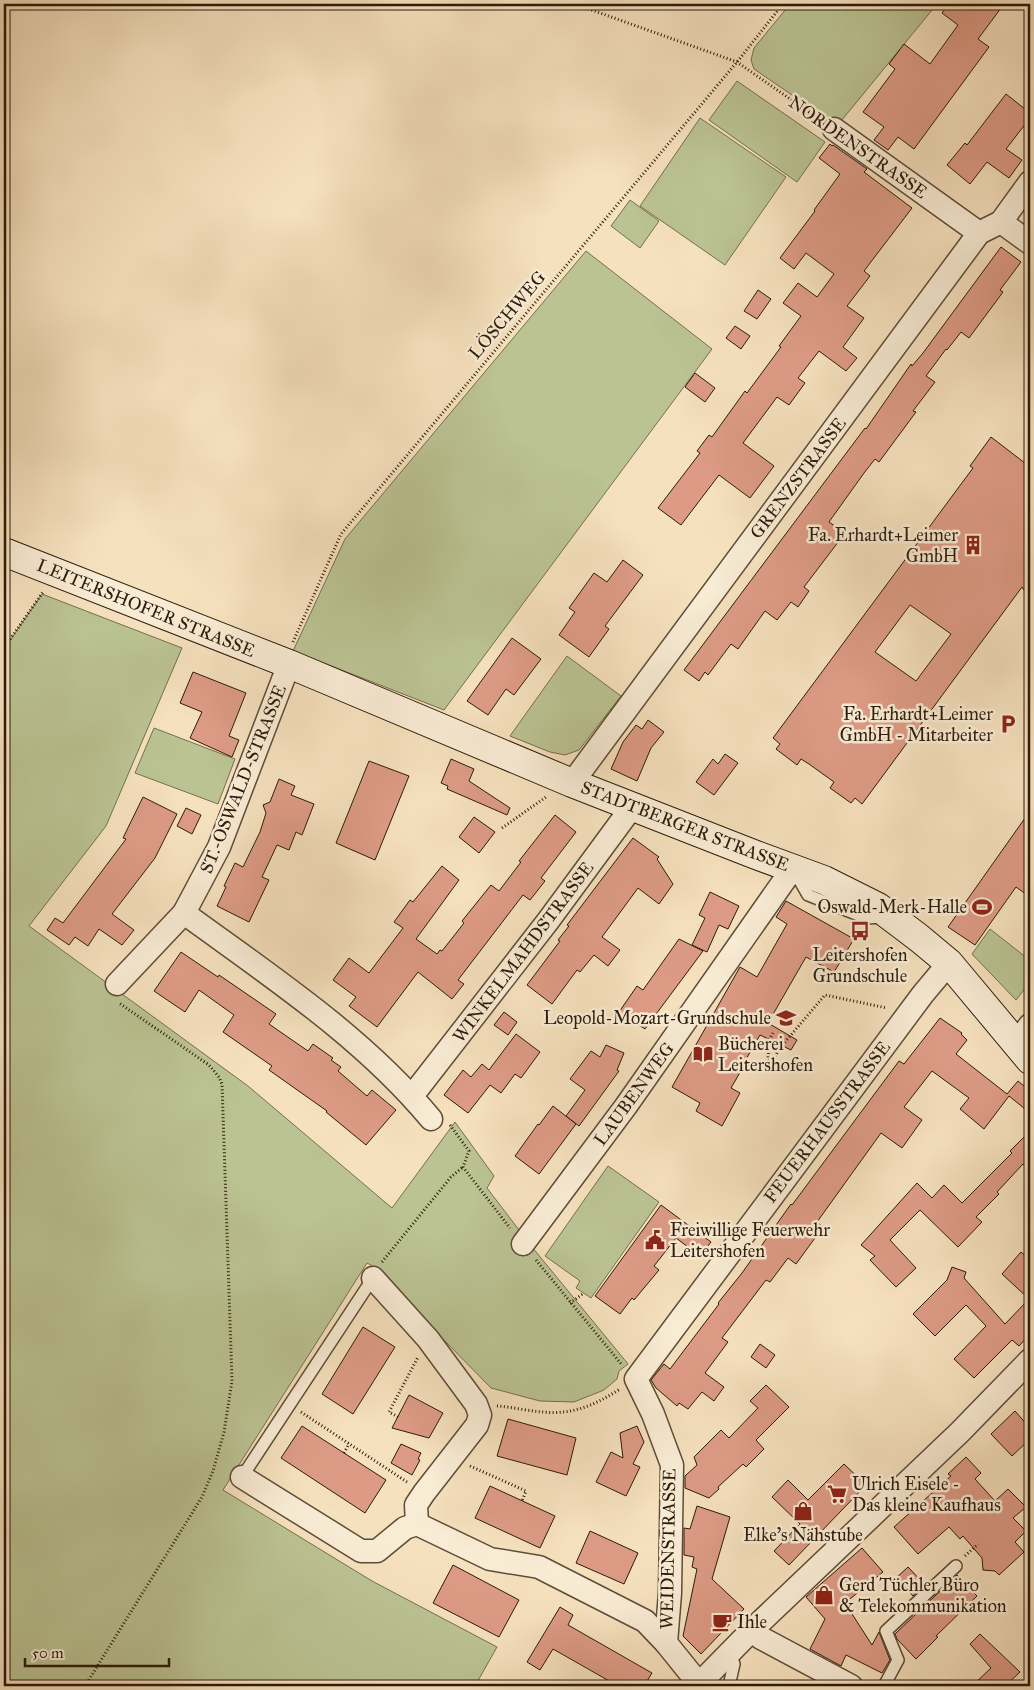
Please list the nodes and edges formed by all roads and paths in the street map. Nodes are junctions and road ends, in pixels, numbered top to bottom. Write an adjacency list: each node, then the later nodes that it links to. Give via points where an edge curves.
1 (575, 4): 3 (path, NORDENSTRASSE)
2 (783, 4): 3 (path, LÖSCHWEG)
3 (737, 62): 4 (path, NORDENSTRASSE); 12 (path, LÖSCHWEG, via 340,534 292,643)
4 (834, 130): 7 (street, NORDENSTRASSE)
5 (1030, 182): 6 (street, GRENZSTRASSE)
6 (1001, 222): 7 (street, GRENZSTRASSE); 8 (street)
7 (979, 233): 13 (street, GRENZSTRASSE)
8 (1030, 243)
9 (4, 552): 10 (street, LEITERSHOFER STRASSE)
10 (56, 572): 11 (path); 12 (street, LEITERSHOFER STRASSE)
11 (4, 648)
12 (289, 664): 13 (street, STADTBERGER STRASSE); 17 (street, ST.-OSWALD-STRASSE, via 219,847)
13 (565, 780): 14 (street, STADTBERGER STRASSE); 15 (path)
14 (632, 807): 16 (street, STADTBERGER STRASSE); 23 (street, WINKELMAHDSTRASSE)
15 (502, 828)
16 (793, 868): 18 (street, STADTBERGER STRASSE, via 878,907); 26 (street, LAUBENWEG, via 632,1098)
17 (184, 913): 19 (street, ST.-OSWALD-STRASSE); 23 (street, via 320,1012)
18 (949, 964): 20 (street, FEUERHAUSSTRASSE); 22 (street, STADTBERGER STRASSE)
19 (116, 984): 48 (path, via 116,997 120,1004 209,1065 222,1084 232,1381 214,1471 202,1497)
20 (910, 1012): 21 (path, via 825,995 779,1049 772,1062 768,1060 769,1040); 32 (street, FEUERHAUSSTRASSE)
21 (773, 1033)
22 (1026, 1043)
23 (412, 1096): 24 (street)
24 (431, 1119)
25 (463, 1167): 27 (path, via 403,1236)
26 (523, 1244)
27 (373, 1278): 33 (street, via 428,1339); 34 (lane)
28 (584, 1293): 29 (path)
29 (570, 1303)
30 (1030, 1360): 44 (street, via 960,1432)
31 (416, 1362): 35 (path, via 389,1412)
32 (636, 1379): 33 (path, via 586,1408 568,1412); 45 (street, WEIDENSTRASSE, via 672,1465)
33 (476, 1404): 38 (street, via 480,1415 477,1425)
34 (290, 1405): 36 (path); 39 (lane)
35 (398, 1417)
36 (349, 1444): 37 (path); 40 (path)
37 (344, 1453)
38 (452, 1457): 40 (street); 41 (path, via 526,1491)
39 (242, 1477): 42 (street, via 361,1551 377,1551 406,1528)
40 (424, 1493): 42 (street, via 416,1505)
41 (522, 1501)
42 (417, 1524): 45 (street, via 490,1559 539,1567 645,1621)
43 (956, 1566): 51 (lane, via 886,1631 898,1660)
44 (752, 1630): 46 (street); 50 (street, via 761,1638)
45 (666, 1643): 47 (street, WEIDENSTRASSE)
46 (729, 1652): 47 (street); 49 (lane, via 734,1664)
47 (698, 1685)
48 (85, 1686)
49 (729, 1686)
50 (851, 1686)
51 (884, 1686)

